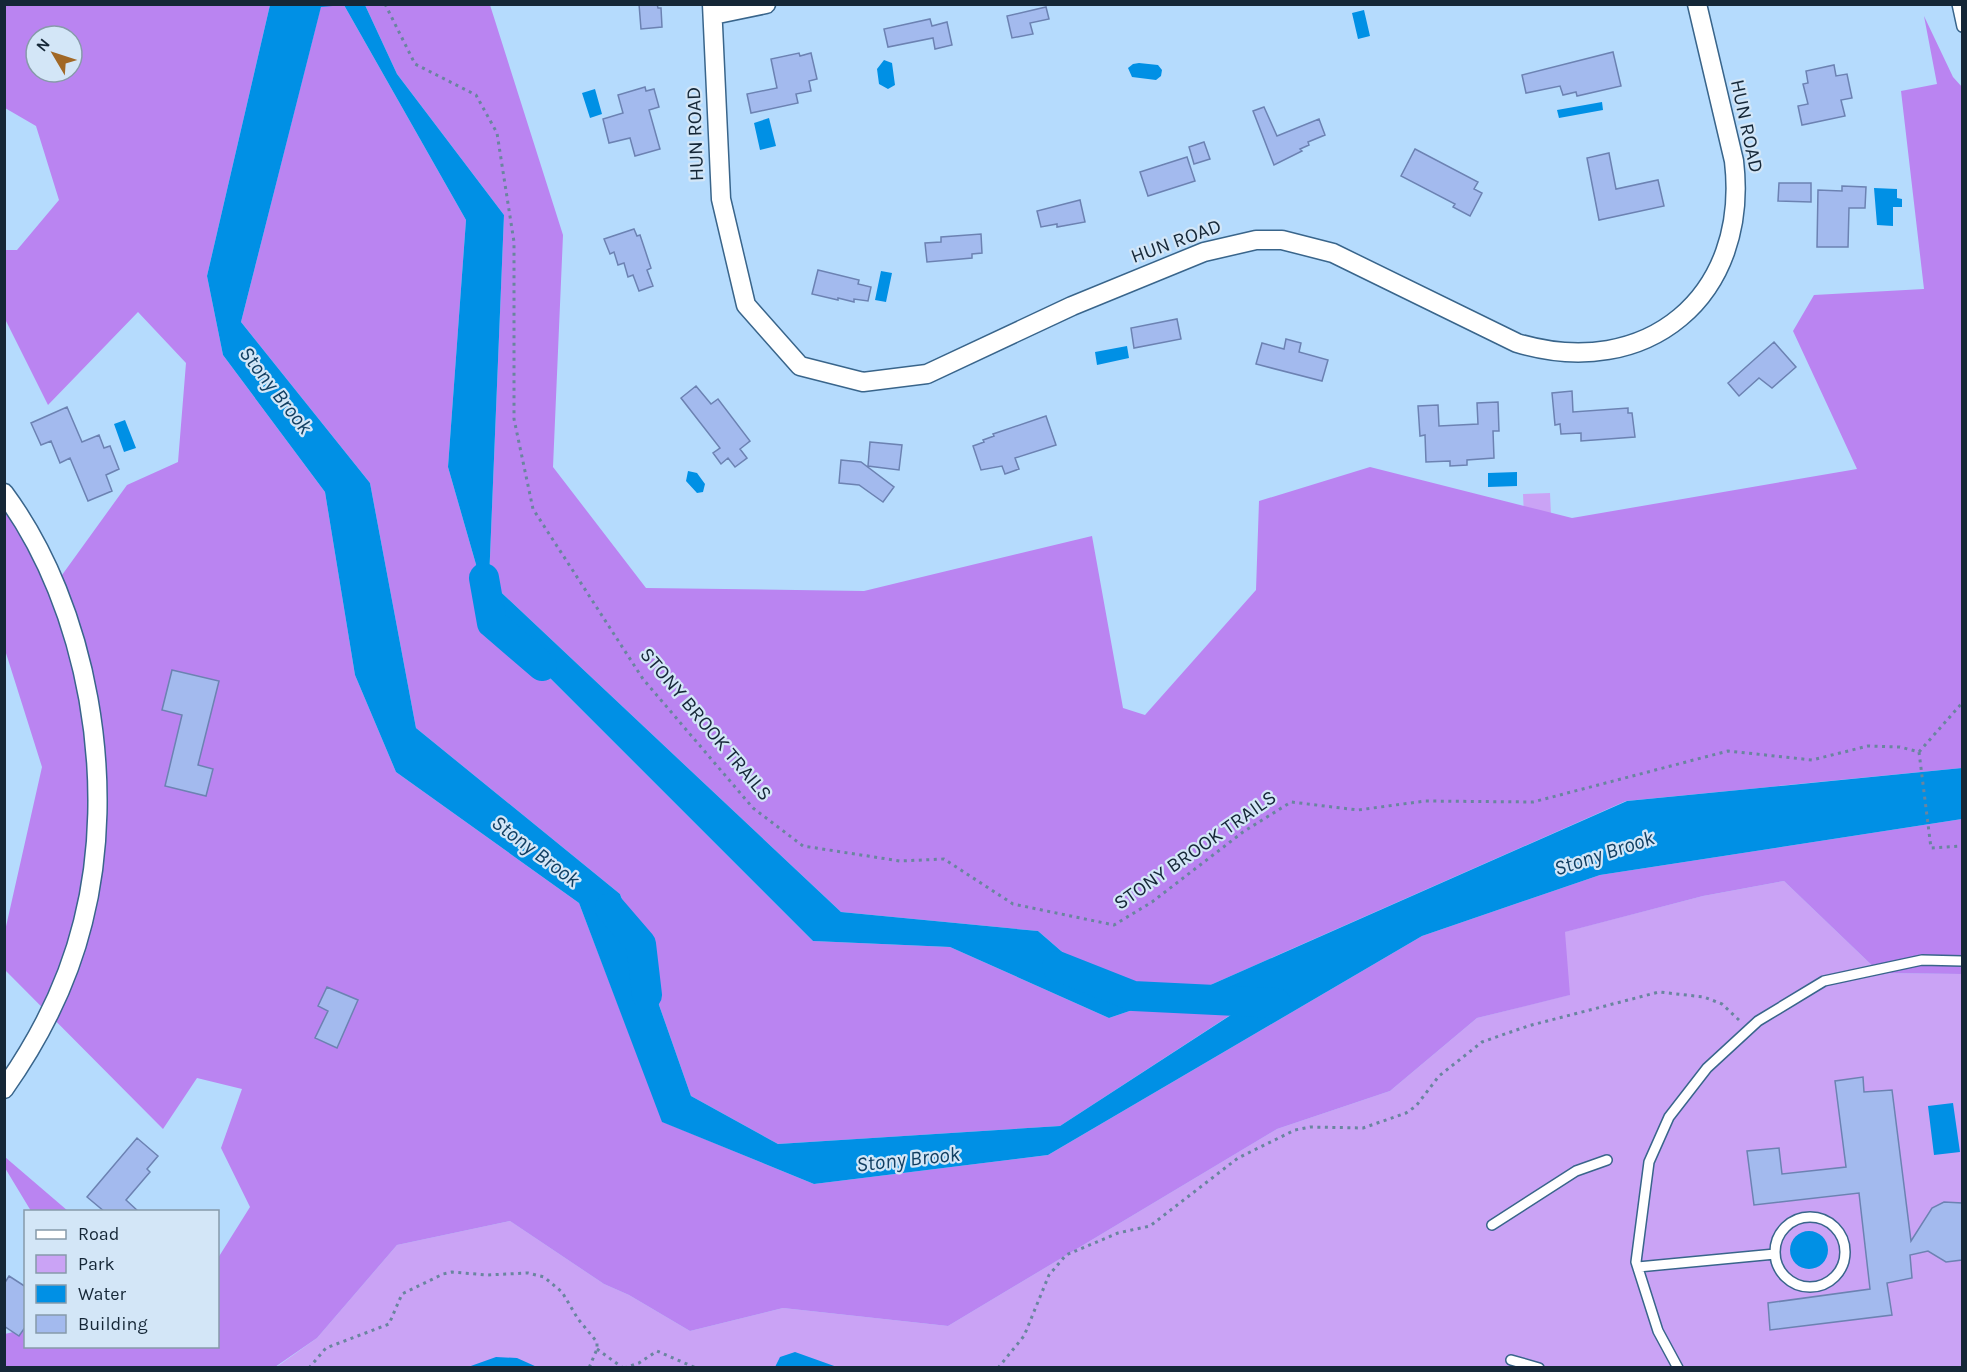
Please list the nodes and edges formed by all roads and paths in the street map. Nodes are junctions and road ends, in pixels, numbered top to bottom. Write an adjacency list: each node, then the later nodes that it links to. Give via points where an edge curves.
1 (385, 4): 9 (path, STONY BROOK TRAILS, via 415,64 476,96 497,133 514,242 514,419 533,509 643,679 753,808 803,846 900,861 944,859 1013,904 1113,925 1152,902 1243,832 1291,801 1358,810 1425,801 1533,802 1728,751 1812,760 1868,746)
2 (766, 4): 5 (street)
3 (1697, 4): 5 (street, HUN ROAD, via 1734,161 1736,215 1725,255 1707,287 1677,319 1648,338 1600,353 1544,351 1517,343 1333,253 1282,240 1256,240 1204,252 1072,306 927,374 863,382 800,366 746,305 721,199)
4 (1957, 4): 6 (lane)
5 (713, 10)
6 (1962, 27)
7 (4, 493): 13 (street, via 31,536 69,625 83,671 98,777 97,832 89,896 71,963 33,1047)
8 (1962, 703): 9 (path)
9 (1919, 752): 10 (path, via 1931,848)
10 (1962, 846)
11 (1962, 961): 12 (lane, via 1922,960 1824,981 1758,1021)
12 (1749, 1031): 17 (lane, via 1707,1068 1669,1117 1649,1162); 24 (path, via 1722,1004 1704,997 1659,992 1482,1042 1439,1076 1406,1113 1363,1128 1295,1130 1239,1158 1150,1226 1118,1233 1065,1255 1049,1275 1024,1336)
13 (4, 1089)
14 (1607, 1160): 15 (lane, via 1576,1171)
15 (1492, 1225)
16 (1775, 1254): 16 (lane, via 1782,1232 1800,1218 1824,1219 1834,1226 1845,1246 1841,1268 1834,1277 1814,1287 1792,1282 1778,1265); 17 (lane)
17 (1638, 1266): 26 (lane, via 1658,1331)
18 (597, 1349): 20 (path, via 597,1342 562,1292 544,1277 528,1273 452,1272 407,1290 399,1297 389,1324 326,1348); 21 (path); 22 (path)
19 (1510, 1360): 25 (lane)
20 (309, 1368)
21 (589, 1368)
22 (623, 1368): 23 (path, via 657,1351)
23 (696, 1368)
24 (998, 1368)
25 (1539, 1368)
26 (1678, 1368)

